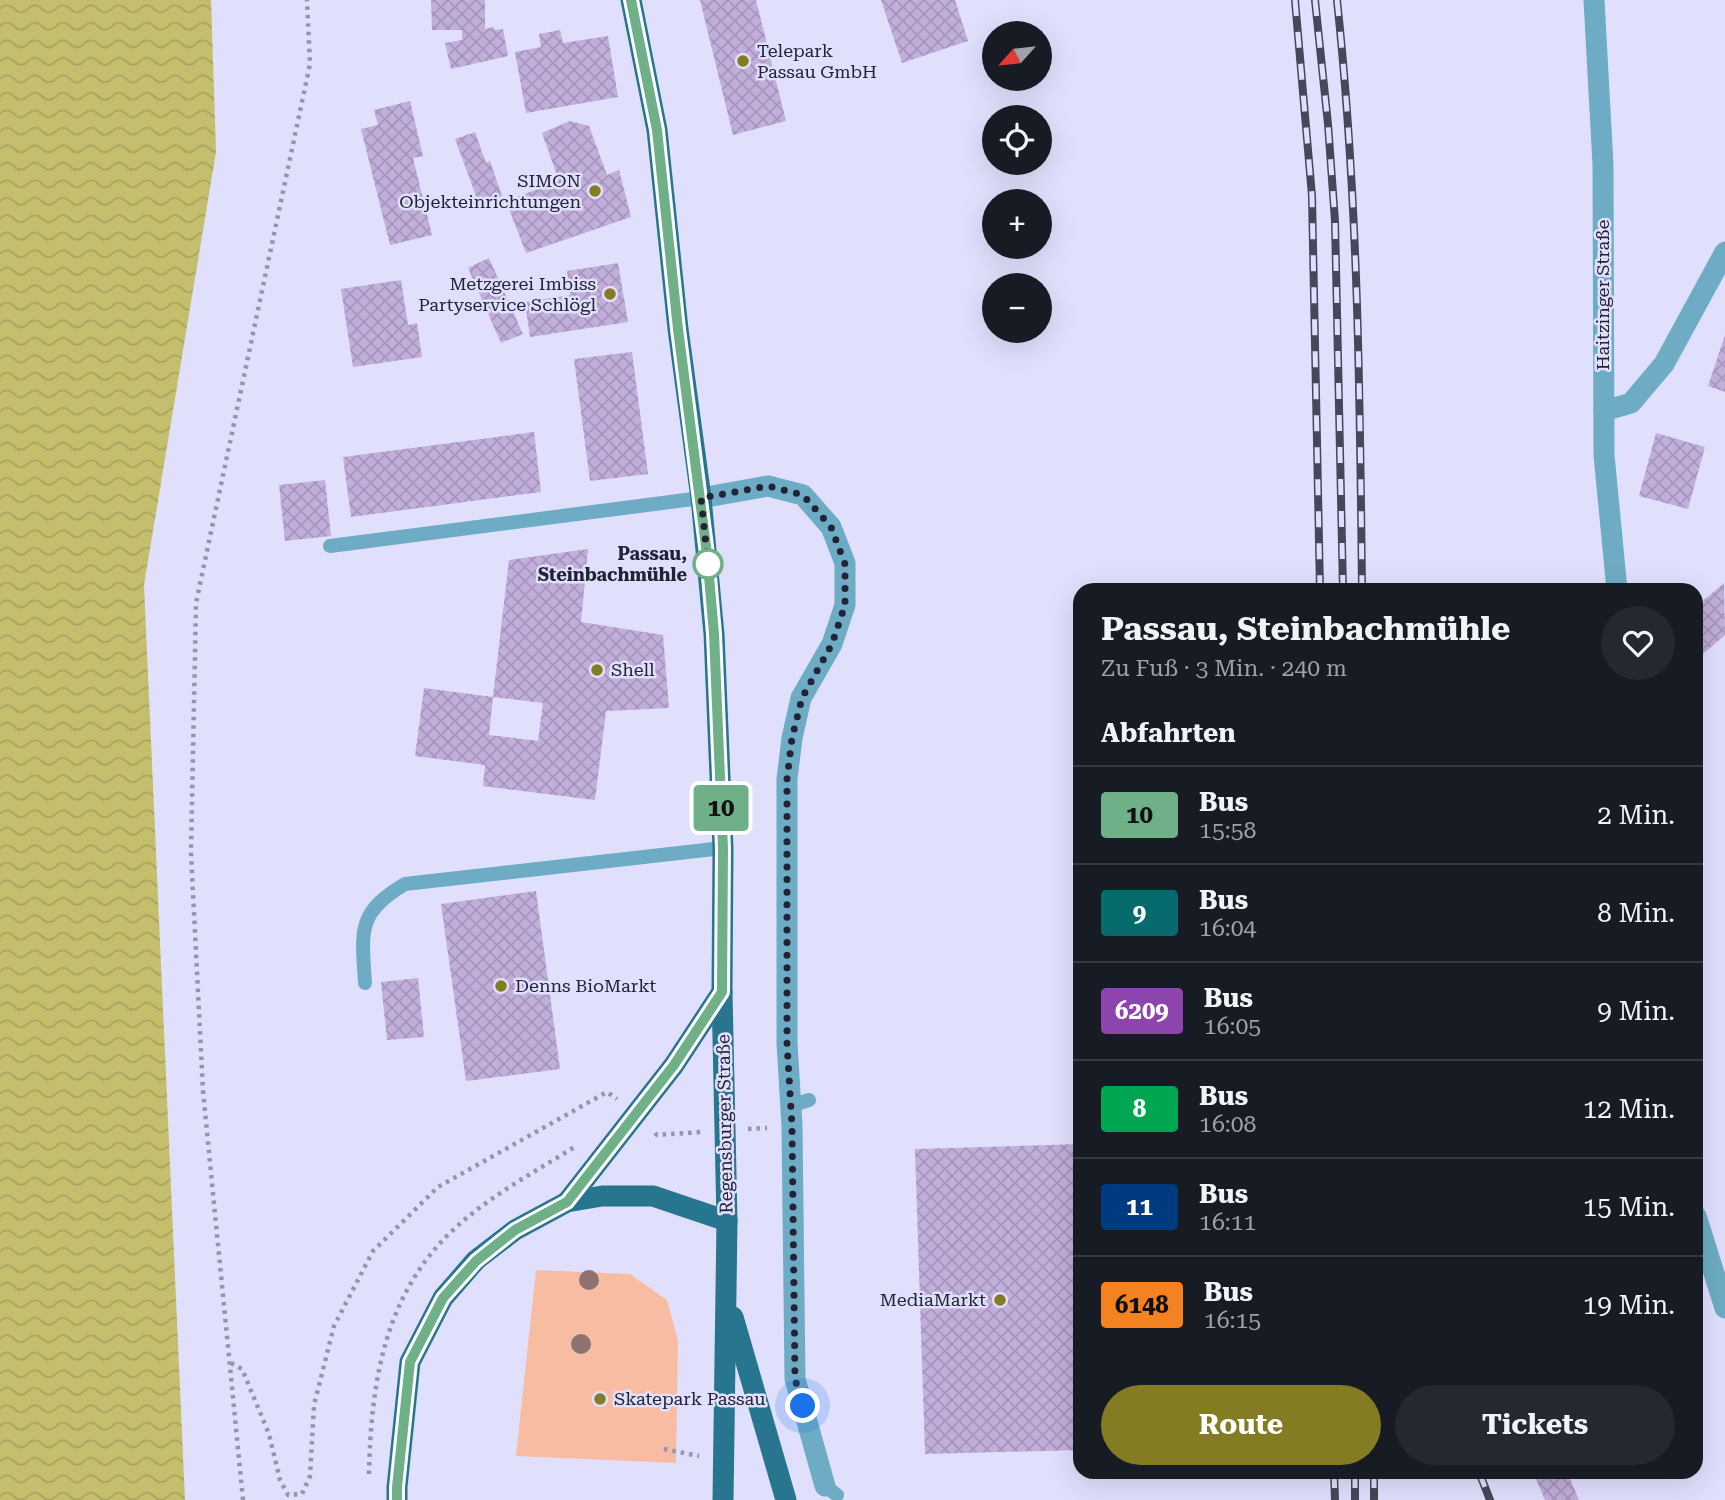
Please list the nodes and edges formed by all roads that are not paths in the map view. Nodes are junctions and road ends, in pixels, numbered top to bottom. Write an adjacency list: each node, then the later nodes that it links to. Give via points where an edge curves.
1 (631, 0): 5 (main road, Regensburger Straße, via 657,130)
2 (1594, 0): 4 (street, Haitzinger Straße, via 1603,165)
3 (1725, 252): 4 (street, via 1664,363 1630,403)
4 (1604, 411): 7 (street, Haitzinger Straße)
5 (701, 498): 6 (lane); 8 (main road, Regensburger Straße, via 714,634); 16 (street, via 768,486 803,495 831,527 845,564 845,605 832,644 802,698 789,766 787,1043 800,1103 795,1379)
6 (330, 546)
7 (1616, 583)
8 (723, 848): 9 (lane, via 405,884 383,897 371,911 362,935); 10 (main road, Regensburger Straße)
9 (365, 984)
10 (722, 992): 11 (main road, via 674,1065); 12 (main road, Regensburger Straße)
11 (567, 1202): 12 (main road, via 653,1196); 17 (main road, via 515,1230 476,1261 443,1298 410,1362)
12 (727, 1222): 14 (main road, Regensburger Straße)
13 (1703, 1238): 15 (street)
14 (727, 1296): 18 (main road, Regensburger Straße); 19 (main road)
15 (1725, 1308)
16 (831, 1490)
17 (397, 1493)
18 (723, 1500)
19 (786, 1500)

